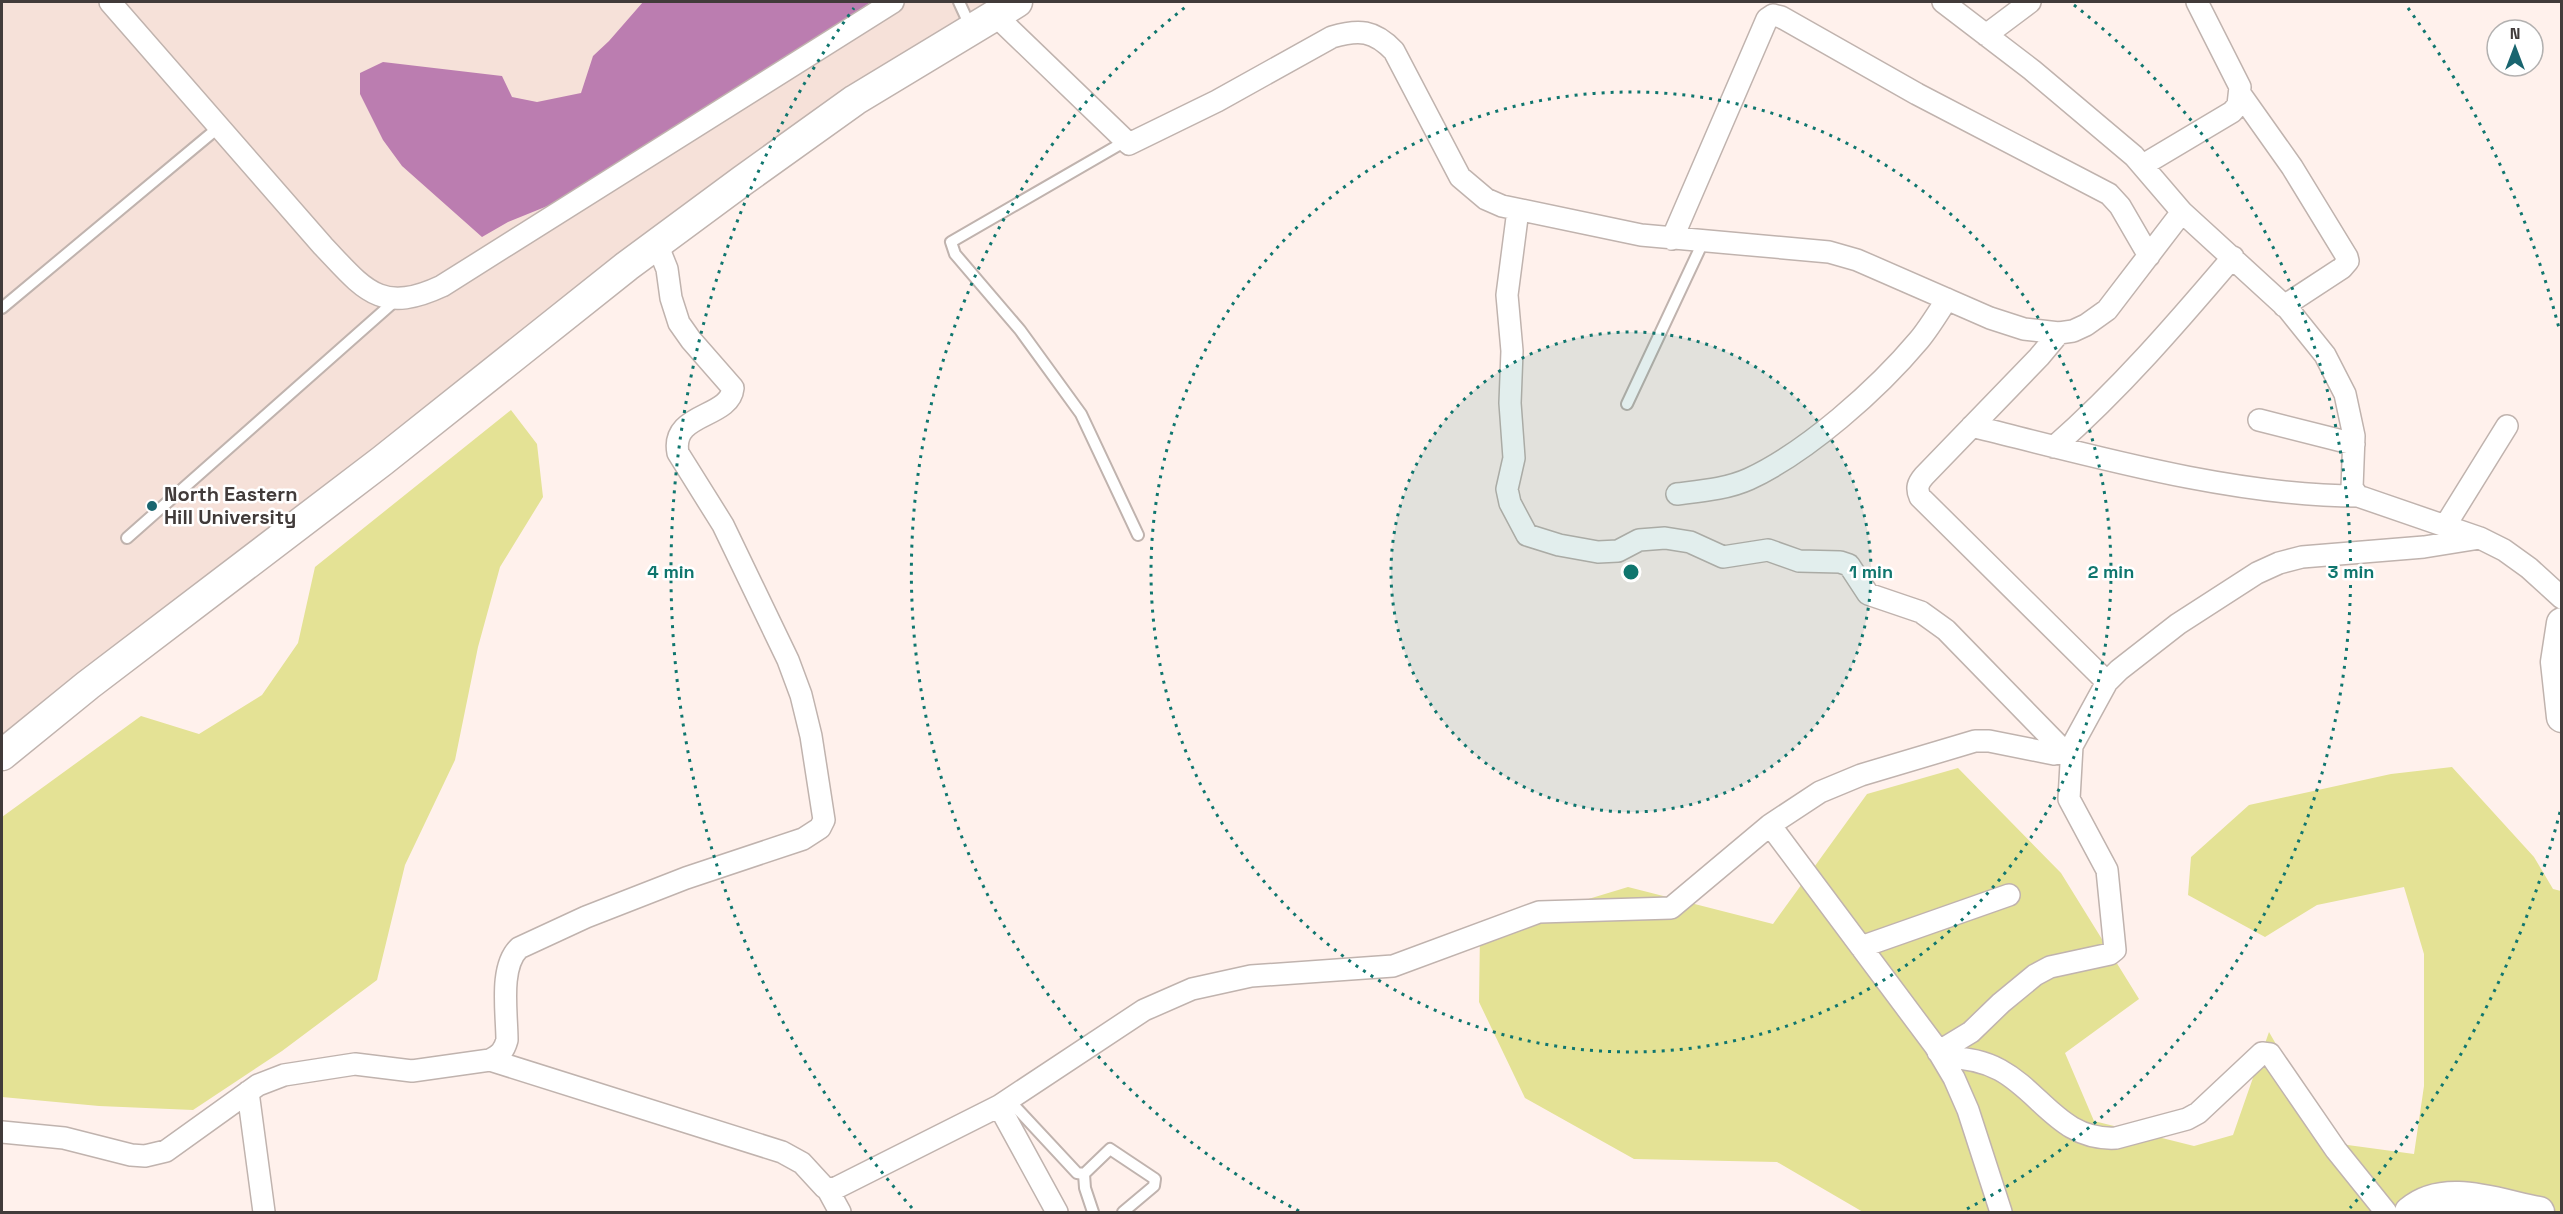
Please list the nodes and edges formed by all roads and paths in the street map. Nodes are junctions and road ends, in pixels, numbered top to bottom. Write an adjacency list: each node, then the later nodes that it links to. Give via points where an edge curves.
1 (110, 2): 10 (street)
2 (893, 2): 21 (street, via 442,286 418,297)
3 (960, 2): 7 (lane)
4 (1942, 2): 8 (street)
5 (2030, 2): 8 (street)
6 (2197, 2): 9 (street)
7 (994, 15): 11 (street); 17 (street, via 847,105)
8 (1986, 35): 12 (street)
9 (2241, 95): 12 (street, via 2232,112); 22 (street, via 2292,167 2348,261)
10 (219, 127): 21 (street, via 360,285); 23 (lane)
11 (1124, 142): 13 (street, via 1135,143 1332,37 1352,31 1368,33 1394,51 1460,177 1486,199); 34 (lane, via 951,243 955,254 1020,330 1082,414)
12 (2143, 165): 14 (street)
13 (1518, 210): 15 (street); 41 (street, via 1507,295 1514,458 1507,489 1527,535 1598,552 1618,551 1648,538 1665,538 1690,542 1723,557 1768,550 1799,561 1849,565 1868,594 1921,612 1946,630)
14 (2182, 212): 18 (street); 19 (street)
15 (1672, 239): 16 (street); 18 (street, via 1767,20 1773,15 2109,194)
16 (1703, 243): 20 (street, via 1829,252); 25 (lane)
17 (657, 244): 42 (street); 47 (street, via 679,323 733,388 727,402 684,429 676,444 678,453 723,525 788,660 812,736 824,820 820,828 803,839 686,878 519,948 507,967 505,1049)
18 (2149, 256): 24 (street, via 2107,310 2086,325)
19 (2233, 257): 22 (street); 30 (street, via 2135,370)
20 (1947, 299): 24 (street, via 2025,329); 31 (street, via 1920,339 1887,374 1797,450 1747,480 1718,489)
21 (396, 300): 35 (lane)
22 (2284, 306): 29 (street, via 2316,343 2335,374 2351,413)
23 (2, 308)
24 (2059, 333): 27 (street)
25 (1627, 404)
26 (2259, 420): 29 (street)
27 (1972, 426): 30 (street); 39 (street, via 1918,482 1920,497)
28 (2507, 426): 33 (street)
29 (2354, 444): 32 (street, via 2352,488)
30 (2054, 447): 32 (street, via 2206,480 2320,496)
31 (1677, 494)
32 (2358, 496): 33 (street)
33 (2445, 526): 36 (street)
34 (1138, 535)
35 (127, 538)
36 (2480, 538): 37 (street, via 2529,568); 39 (street, via 2279,562 2178,624)
37 (2562, 598)
38 (2562, 623): 40 (street, via 2556,662)
39 (2107, 682): 41 (street)
40 (2562, 717)
41 (2068, 749): 43 (street, via 2054,754 1989,741 1958,744 1838,783); 46 (street, via 2069,799 2107,870 2115,950 2050,967 2035,975)
42 (2, 755)
43 (1770, 825): 45 (street); 49 (street, via 1671,908 1539,912 1393,966 1251,976 1192,989 1144,1010)
44 (2008, 895): 45 (street)
45 (1861, 947): 46 (street)
46 (1940, 1055): 58 (street, via 1968,1110); 59 (street, via 1981,1062 2002,1071 2079,1133 2116,1138 2198,1113 2267,1052 2336,1150)
47 (490, 1060): 48 (street, via 412,1071 345,1065 269,1079); 52 (street, via 782,1152 802,1163)
48 (248, 1092): 50 (street, via 158,1154 131,1155 64,1138); 53 (street)
49 (1004, 1103): 51 (lane, via 1077,1173); 52 (street); 55 (street)
50 (2, 1132)
51 (1084, 1174): 56 (lane); 57 (lane, via 1110,1149 1155,1179 1154,1186)
52 (828, 1190): 54 (street)
53 (264, 1212)
54 (840, 1212)
55 (1057, 1212)
56 (1094, 1212)
57 (1123, 1212)
58 (2001, 1212)
59 (2386, 1212)
60 (2410, 1212): 61 (street, via 2423,1202 2448,1197 2485,1200)
61 (2539, 1212)

